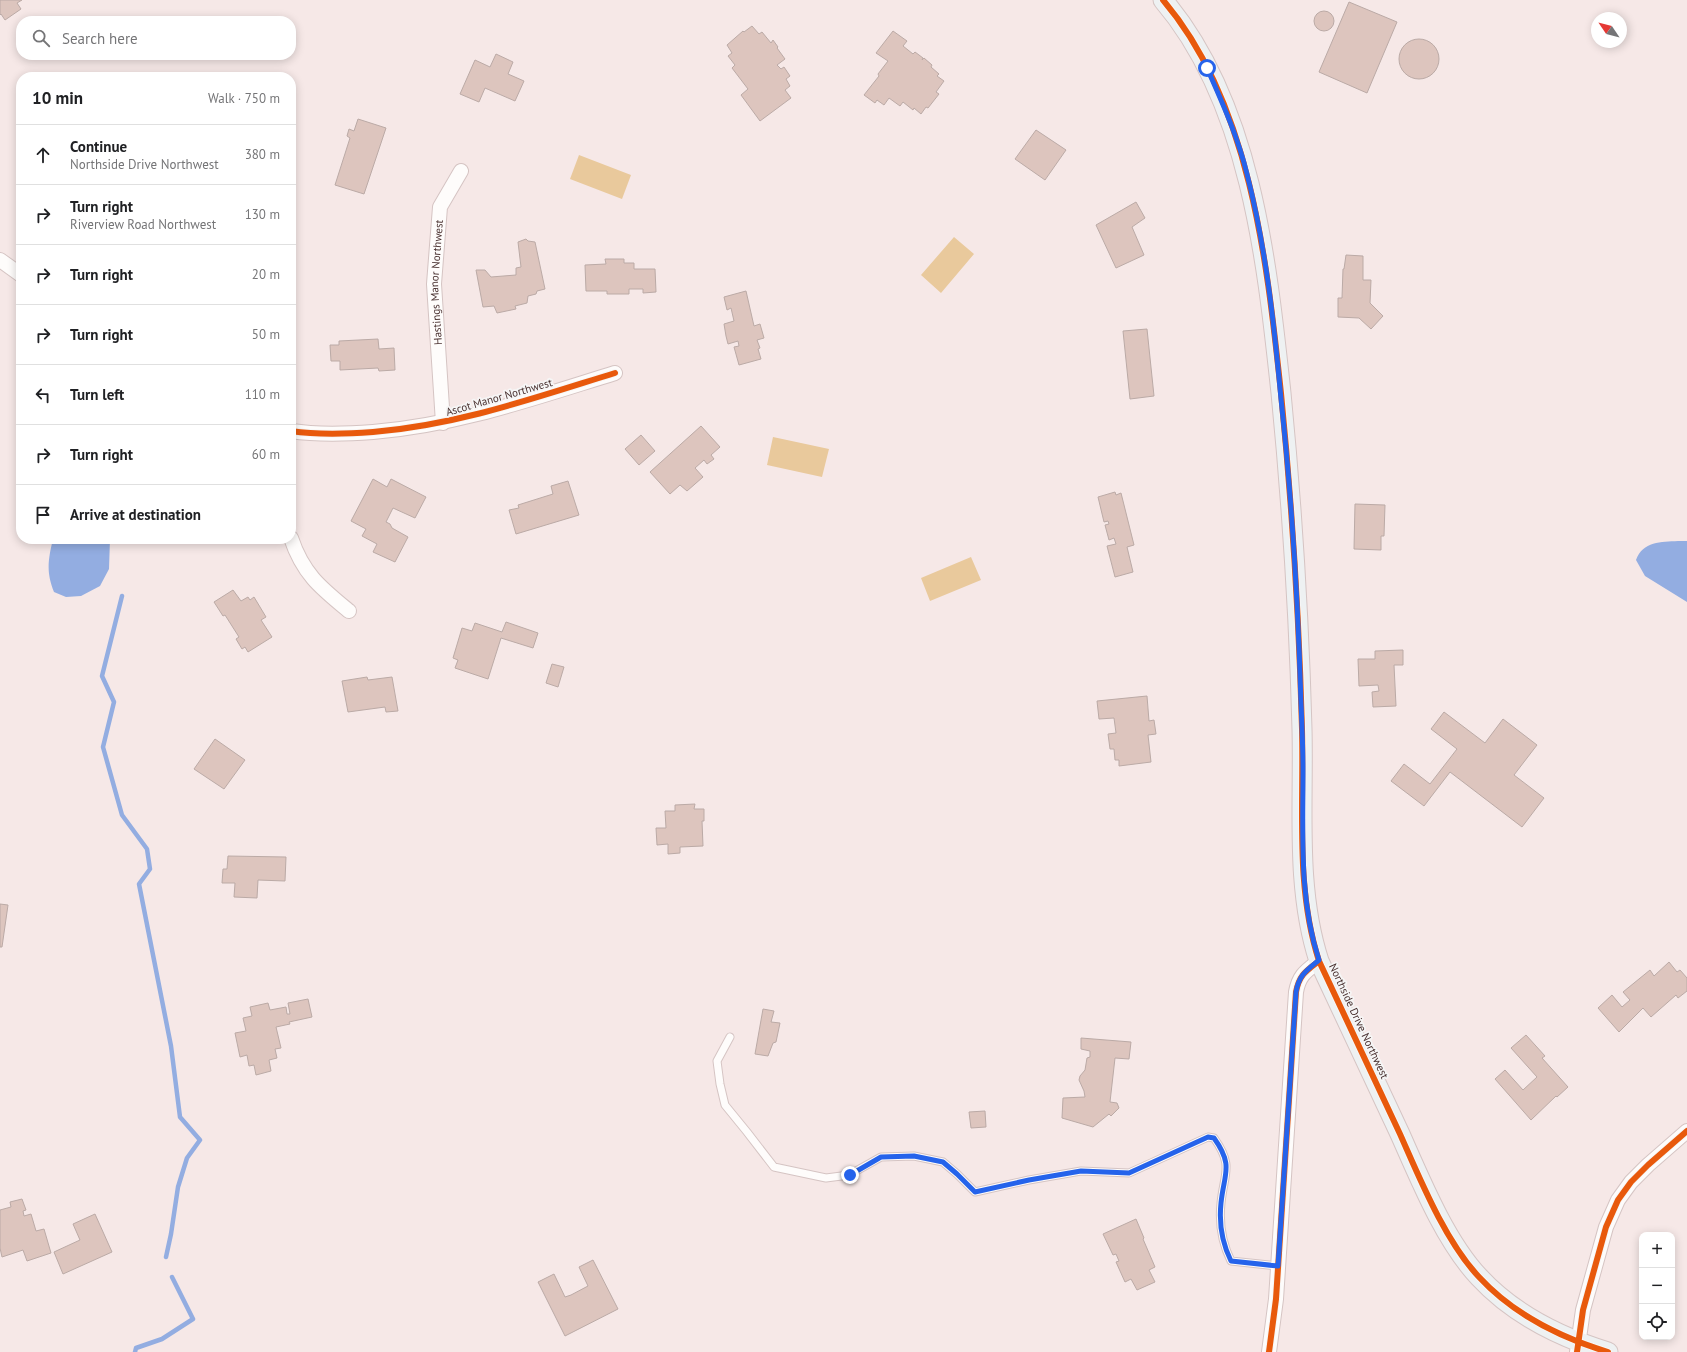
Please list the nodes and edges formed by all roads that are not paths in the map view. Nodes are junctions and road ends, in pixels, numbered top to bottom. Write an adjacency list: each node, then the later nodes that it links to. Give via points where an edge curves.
1 (1166, 2): 10 (main road, Northside Drive Northwest, via 1193,41 1223,104 1247,174 1273,313 1289,472 1299,625 1303,770 1302,844 1309,924)
2 (461, 171): 6 (street, Hastings Manor Northwest, via 440,207 434,284)
3 (0, 260): 4 (street)
4 (16, 271)
5 (615, 373): 6 (street, Ascot Manor Northwest, via 487,413)
6 (443, 423): 7 (street, Ascot Manor Northwest, via 352,434)
7 (296, 432)
8 (294, 544): 9 (street, via 309,574 320,588)
9 (349, 612)
10 (1319, 960): 13 (street, via 1301,976 1296,992); 14 (main road, Northside Drive Northwest, via 1417,1172 1460,1252 1478,1276 1501,1298 1528,1318)
11 (730, 1037): 13 (lane, via 717,1061 725,1105 774,1167 826,1178 850,1175 881,1157 914,1156 943,1162 975,1192 1081,1171 1129,1173 1208,1137 1214,1138 1225,1156 1227,1177 1221,1203 1221,1226 1228,1256 1231,1261)
12 (1687, 1132): 14 (street, via 1648,1165 1618,1200 1606,1227 1583,1310)
13 (1278, 1266): 15 (street)
14 (1578, 1347): 16 (main road, Northside Drive Northwest)
15 (1269, 1352)
16 (1608, 1352)

